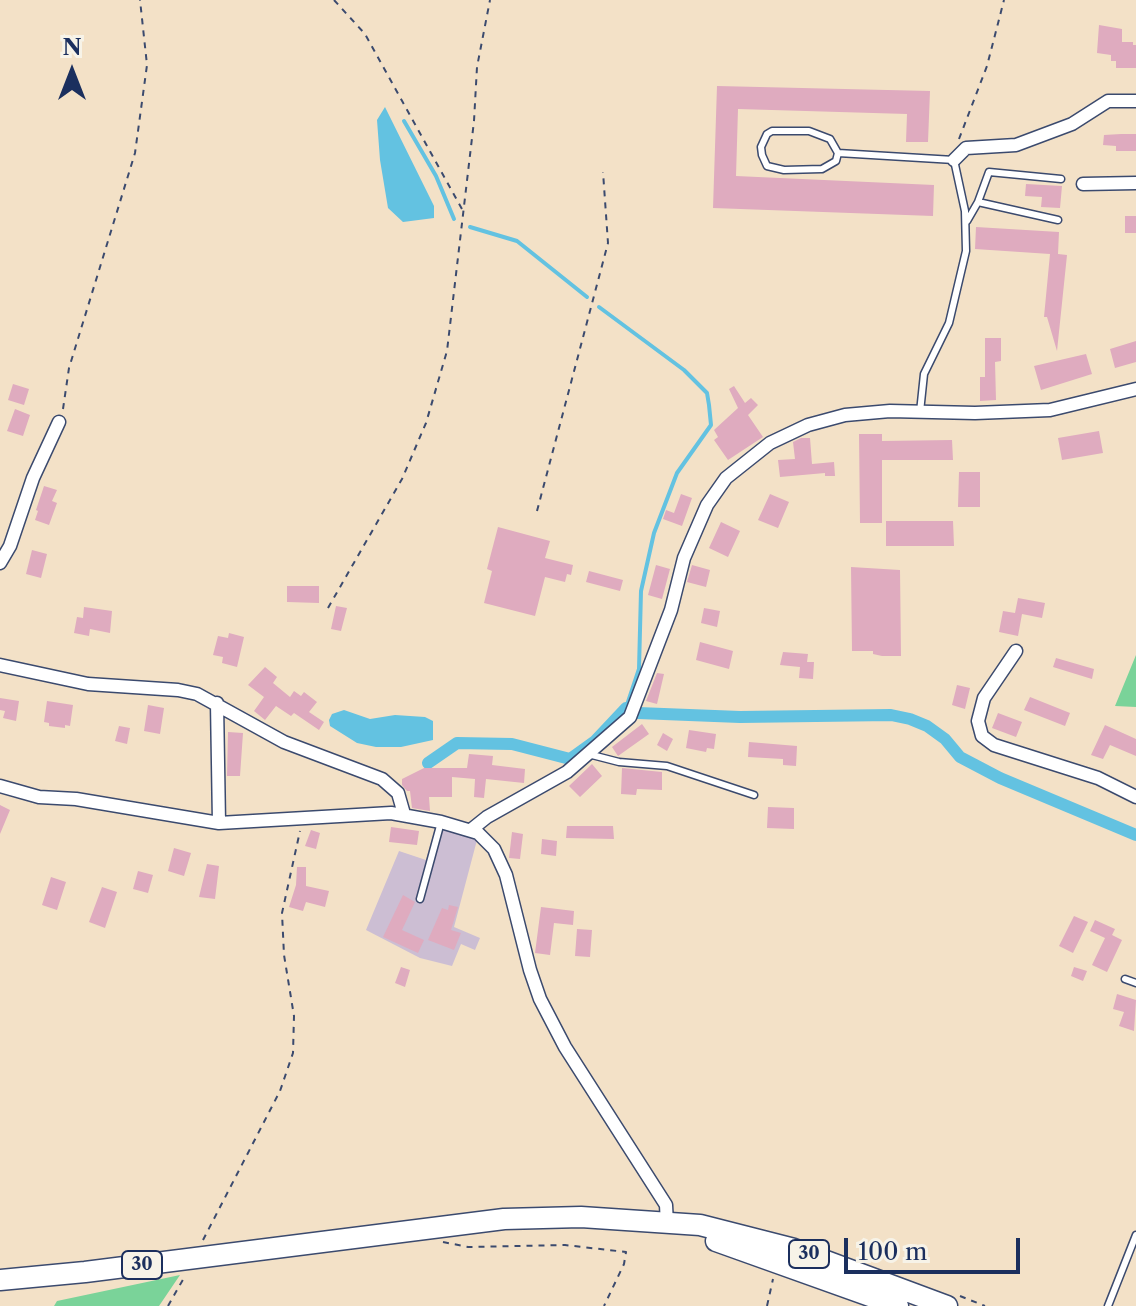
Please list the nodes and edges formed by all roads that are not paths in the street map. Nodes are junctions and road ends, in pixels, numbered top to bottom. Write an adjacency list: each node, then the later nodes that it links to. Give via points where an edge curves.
1 (1136, 101): 3 (street, via 1108,101 1072,124 1016,145 966,148)
2 (838, 153): 2 (lane, via 830,139 809,131 772,131 761,147 767,166 784,170 822,169 836,161); 3 (lane)
3 (954, 160): 9 (lane)
4 (1061, 179): 7 (lane, via 989,172)
5 (1136, 183): 6 (street)
6 (1083, 184)
7 (978, 202): 8 (lane); 9 (lane)
8 (1058, 220)
9 (966, 224): 11 (lane, via 957,296 924,374)
10 (1136, 389): 11 (street, via 1050,410)
11 (920, 412): 17 (street, via 845,415 808,425 770,443 726,478 707,505 684,558 671,610 630,717)
12 (59, 422): 13 (street)
13 (0, 563)
14 (1016, 651): 20 (street, via 984,698 978,721 982,736)
15 (0, 665): 16 (street, via 88,684 187,691)
16 (217, 703): 21 (street, via 284,742 382,779 398,793); 23 (street)
17 (588, 754): 19 (lane, via 667,766); 24 (street)
18 (0, 786): 23 (street, via 39,797)
19 (754, 795)
20 (1136, 797)
21 (404, 814): 22 (street); 23 (street)
22 (441, 822): 24 (street); 25 (lane)
23 (219, 823)
24 (472, 829): 28 (street, via 490,843 506,875 540,999 666,1205)
25 (420, 899)
26 (1125, 979): 27 (lane)
27 (1136, 983)
28 (667, 1224): 30 (main road, 30, via 516,1218); 31 (main road, 30); 32 (main road, 30, via 700,1225 794,1249)
29 (1136, 1235): 33 (lane)
30 (0, 1280)
31 (898, 1306)
32 (947, 1306)
33 (1108, 1306)

